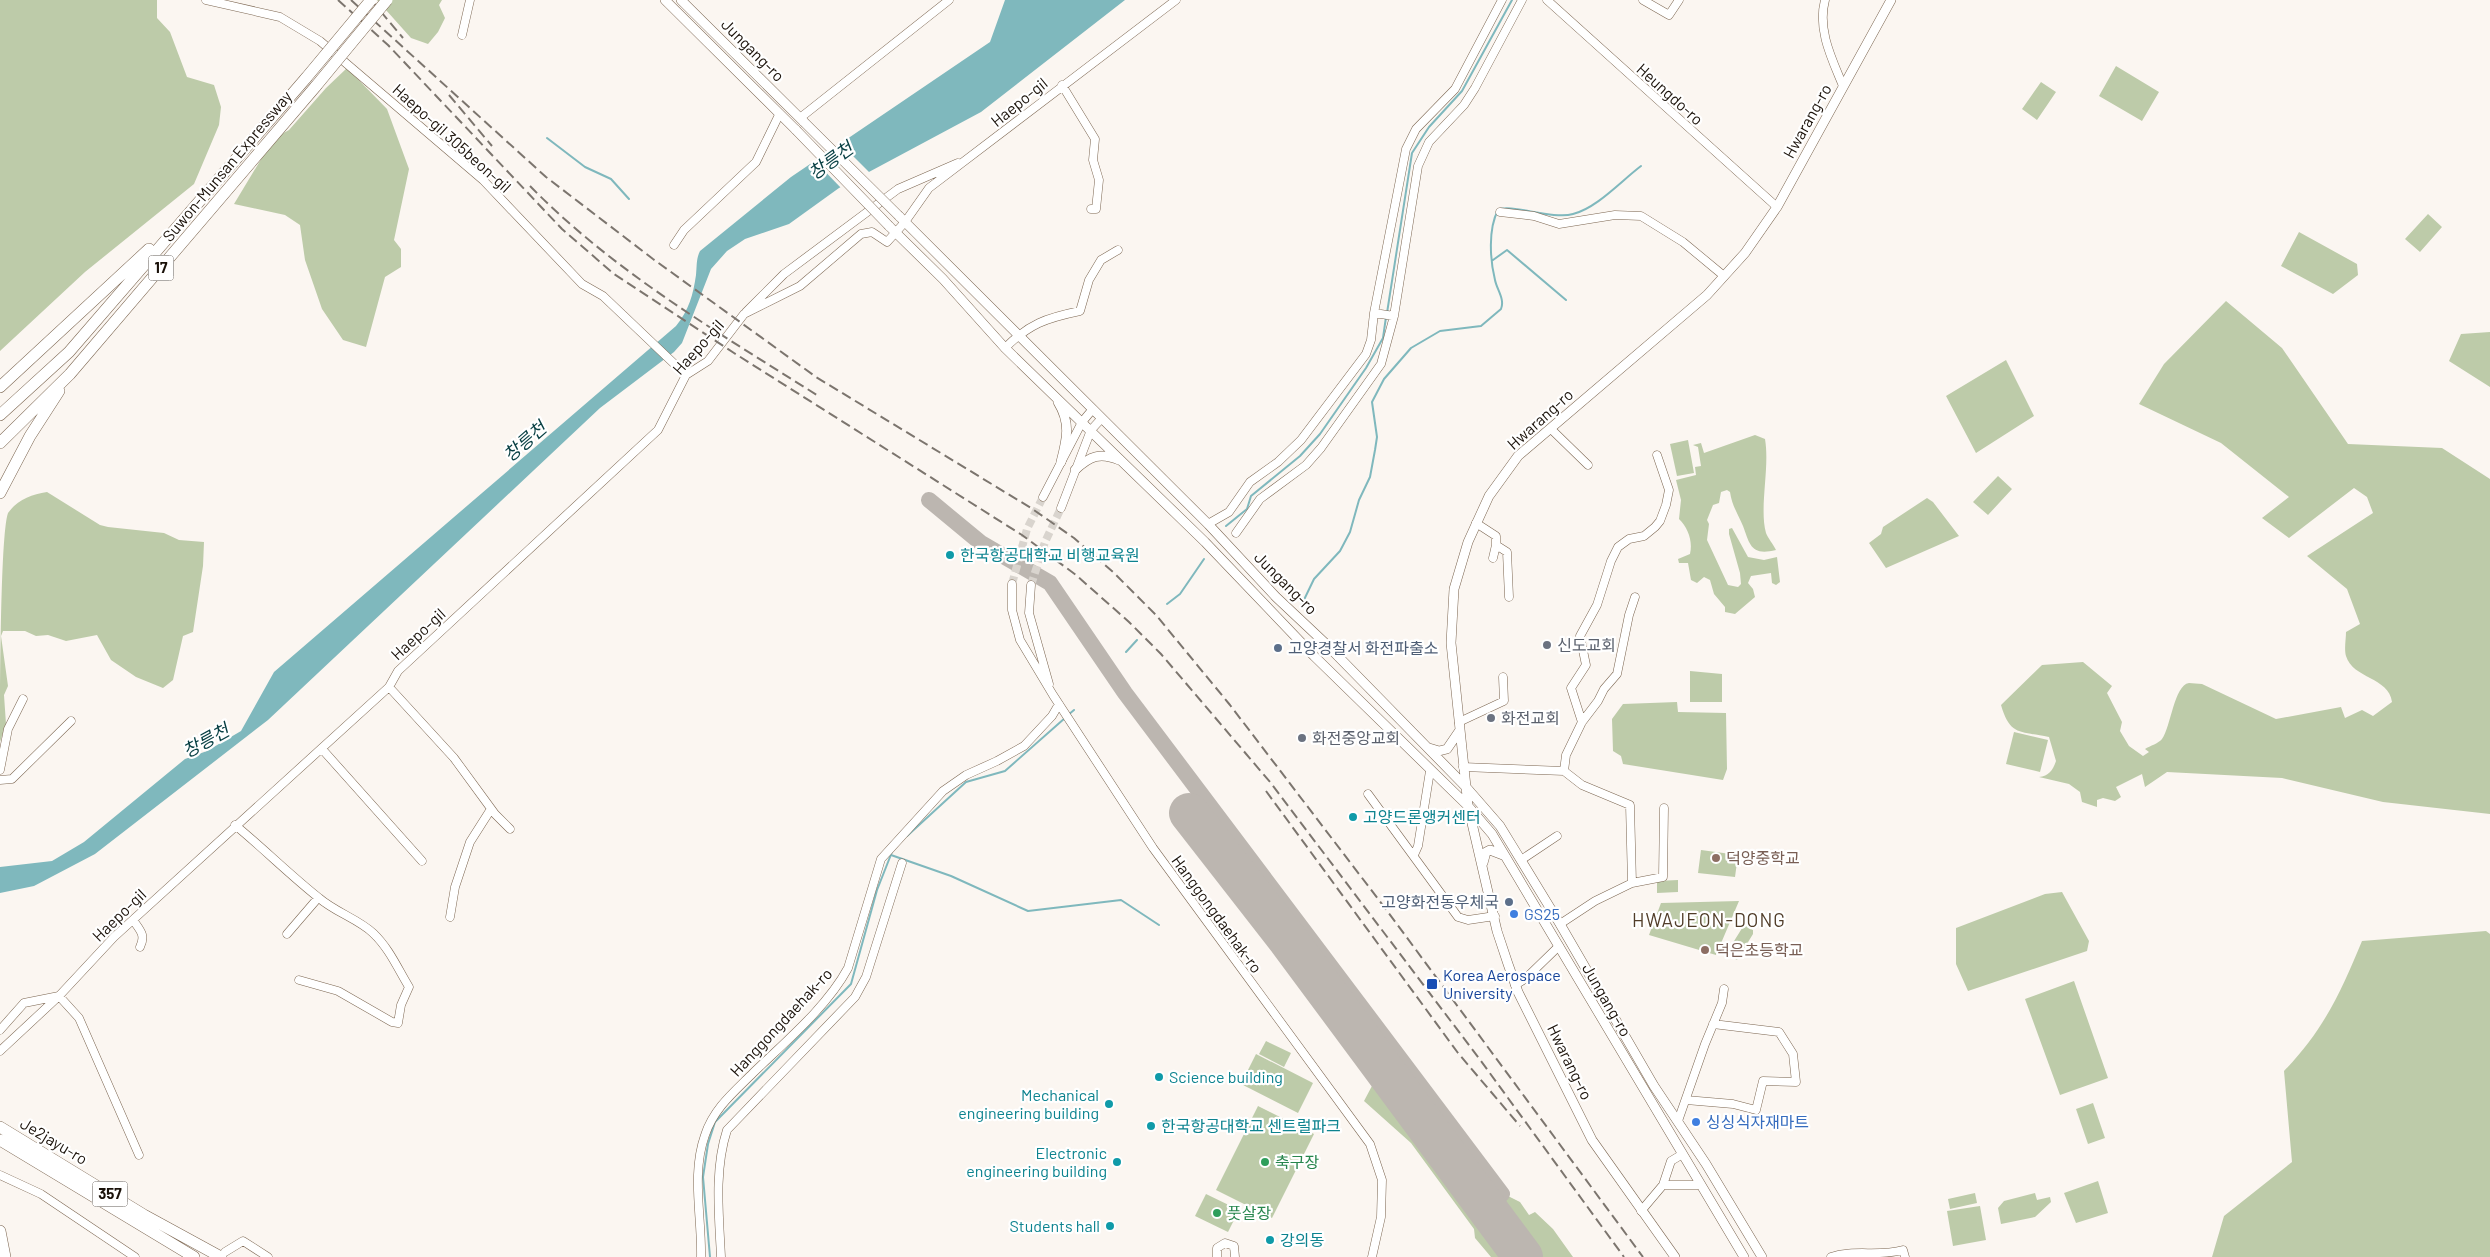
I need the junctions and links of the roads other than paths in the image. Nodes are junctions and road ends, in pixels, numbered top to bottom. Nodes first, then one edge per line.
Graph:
1 (206, 0) edge
2 (371, 0) edge
3 (387, 0) edge
4 (470, 0) edge
5 (665, 0) edge
6 (681, 0) edge
7 (949, 0) edge
8 (1176, 0) edge
9 (1502, 0) edge
10 (1522, 0) edge
11 (1546, 0) edge
12 (1643, 0) edge
13 (1679, 0) edge
14 (1825, 0) edge
15 (1891, 0) edge
16 (462, 35) dead end
17 (1062, 85) junction
18 (1843, 86) junction
19 (779, 115) junction
20 (802, 120) junction
21 (971, 158) junction
22 (1777, 207) junction
23 (192, 208) junction
24 (1091, 210) dead end
25 (1500, 212) dead end
26 (902, 219) junction
27 (893, 229) junction
28 (674, 245) dead end
29 (1118, 250) dead end
30 (1724, 276) junction
31 (1374, 313) junction
32 (744, 314) junction
33 (1394, 316) junction
34 (1019, 336) junction
35 (1005, 348) junction
36 (70, 374) junction
37 (686, 375) junction
38 (0, 387) edge
39 (1053, 393) junction
40 (1092, 410) junction
41 (0, 415) edge
42 (1101, 419) junction
43 (1082, 422) junction
44 (1551, 428) junction
45 (1091, 430) junction
46 (0, 443) edge
47 (1657, 454) dead end
48 (1061, 462) junction
49 (1124, 463) junction
50 (1588, 465) dead end
51 (1076, 470) junction
52 (0, 493) edge
53 (1043, 497) tunnel mouth
54 (1061, 508) tunnel mouth
55 (1476, 523) junction
56 (1208, 524) junction
57 (1236, 533) dead end
58 (1496, 545) junction
59 (1493, 558) dead end
60 (1012, 584) tunnel mouth
61 (1031, 585) tunnel mouth
62 (1509, 597) dead end
63 (1635, 597) dead end
64 (1503, 677) dead end
65 (389, 688) junction
66 (1053, 695) junction
67 (23, 699) dead end
68 (1061, 706) junction
69 (71, 721) dead end
70 (1582, 722) junction
71 (1460, 726) junction
72 (1422, 743) junction
73 (322, 749) junction
74 (1463, 767) junction
75 (0, 770) edge
76 (1430, 771) junction
77 (1564, 771) junction
78 (0, 780) edge
79 (1466, 787) junction
80 (1368, 794) dead end
81 (1468, 806) junction
82 (1664, 808) dead end
83 (491, 809) junction
84 (236, 825) junction
85 (510, 829) dead end
86 (1557, 836) dead end
87 (1414, 855) junction
88 (1504, 855) junction
89 (1521, 860) junction
90 (422, 861) dead end
91 (902, 863) dead end
92 (1482, 863) junction
93 (1632, 883) junction
94 (318, 898) junction
95 (1494, 916) junction
96 (450, 917) dead end
97 (133, 920) junction
98 (1560, 924) junction
99 (287, 934) dead end
100 (1558, 946) junction
101 (140, 948) dead end
102 (299, 980) dead end
103 (1515, 985) junction
104 (1724, 989) dead end
105 (59, 996) junction
106 (1713, 1024) junction
107 (0, 1030) edge
108 (0, 1051) edge
109 (1686, 1100) junction
110 (1678, 1121) junction
111 (0, 1127) edge
112 (0, 1140) edge
113 (139, 1155) dead end
114 (1681, 1155) junction
115 (0, 1175) edge
116 (1663, 1185) junction
117 (1699, 1185) junction
118 (1641, 1211) junction
119 (0, 1231) edge
120 (1904, 1254) edge
121 (223, 1255) edge
122 (5, 1257) edge
123 (135, 1257) edge
124 (194, 1257) edge
125 (268, 1257) edge
126 (702, 1257) edge
127 (721, 1257) edge
128 (1217, 1257) edge
129 (1235, 1257) edge
130 (1372, 1257) edge
131 (1675, 1257) edge
132 (1744, 1257) edge
133 (1762, 1257) edge
134 (1831, 1257) edge

1 - 37 street, Haepo-gil 305beon-gil
2 - 23 highway, Suwon-Munsan Expressway / 17, bridge
3 - 36 highway, Suwon-Munsan Expressway / 17, bridge
4 - 16 street
5 - 19 main road, Jungang-ro
6 - 20 main road, Jungang-ro
7 - 20 street
8 - 17 street, Haepo-gil
9 - 31 street
10 - 33 street
11 - 22 street, Heungdo-ro
12 - 13 street
14 - 18 street
15 - 18 main road, Hwarang-ro
17 - 21 street, Haepo-gil
17 - 24 street, Haepo-gil
18 - 22 main road, Hwarang-ro
19 - 27 main road, Jungang-ro, bridge
19 - 28 street
20 - 26 main road, Jungang-ro, bridge
21 - 26 street, Haepo-gil
21 - 32 street
22 - 30 main road, Hwarang-ro
23 - 38 highway, Suwon-Munsan Expressway / 17
23 - 41 highway, Suwon-Munsan Expressway / 17
25 - 30 street
26 - 27 street, Haepo-gil
26 - 34 main road, Jungang-ro
27 - 32 street, Haepo-gil
27 - 35 main road, Jungang-ro
29 - 34 street
30 - 44 main road, Hwarang-ro
31 - 33 street
31 - 56 street
32 - 37 street, Haepo-gil
33 - 57 street
34 - 35 street
34 - 40 main road, Jungang-ro
35 - 39 main road, Jungang-ro
36 - 46 highway, Suwon-Munsan Expressway / 17
36 - 52 highway, Suwon-Munsan Expressway / 17
37 - 65 street, Haepo-gil
39 - 43 main road, Jungang-ro
39 - 48 main road
40 - 42 main road, Jungang-ro
40 - 43 street
42 - 45 street
42 - 56 main road, Jungang-ro
43 - 45 main road, Jungang-ro
43 - 48 street
44 - 50 street
44 - 55 main road, Hwarang-ro
45 - 49 main road, Jungang-ro
45 - 51 street
47 - 70 street
48 - 53 street
49 - 51 main road
49 - 76 main road, Jungang-ro
51 - 54 street
55 - 58 street
55 - 71 main road, Hwarang-ro
56 - 72 main road, Jungang-ro
58 - 59 street
58 - 62 street
60 - 66 street
61 - 66 street
63 - 70 street
64 - 71 street
65 - 73 street, Haepo-gil
65 - 83 street
66 - 68 street
67 - 75 street
68 - 126 street, Hanggongdaehak-ro
68 - 130 street, Hanggongdaehak-ro
69 - 78 street
70 - 77 street
71 - 72 main road
71 - 74 main road, Hwarang-ro
72 - 79 main road, Jungang-ro
73 - 84 street, Haepo-gil
73 - 90 street
74 - 77 street
74 - 79 main road, Hwarang-ro
76 - 81 main road, Jungang-ro
76 - 87 street
77 - 93 street
79 - 81 main road, Hwarang-ro
79 - 89 main road, Jungang-ro
80 - 87 street
81 - 88 main road, Jungang-ro
81 - 92 main road, Hwarang-ro
82 - 93 street
83 - 85 street
83 - 96 street
84 - 94 street
84 - 97 street, Haepo-gil
86 - 89 street
87 - 95 street
88 - 92 main road
88 - 100 main road, Jungang-ro
89 - 98 main road, Jungang-ro
91 - 127 street
92 - 95 main road, Hwarang-ro
93 - 98 street
94 - 99 street
94 - 102 street
95 - 103 main road, Hwarang-ro
97 - 101 street
97 - 105 street, Haepo-gil
98 - 110 main road, Jungang-ro
100 - 103 street
100 - 114 main road, Jungang-ro
103 - 118 main road, Hwarang-ro
104 - 106 street
105 - 107 street
105 - 108 street, Haepo-gil
105 - 113 street
106 - 109 street
106 - 109 street
109 - 110 street
110 - 133 main road, Jungang-ro
111 - 121 highway, Je2jayu-ro / 357
112 - 124 highway, Je2jayu-ro / 357
114 - 116 street
114 - 117 main road, Jungang-ro
115 - 123 street
116 - 117 street
116 - 118 street
117 - 132 main road, Jungang-ro
118 - 131 main road, Hwarang-ro
119 - 122 highway
120 - 134 street
121 - 125 street
128 - 129 street

